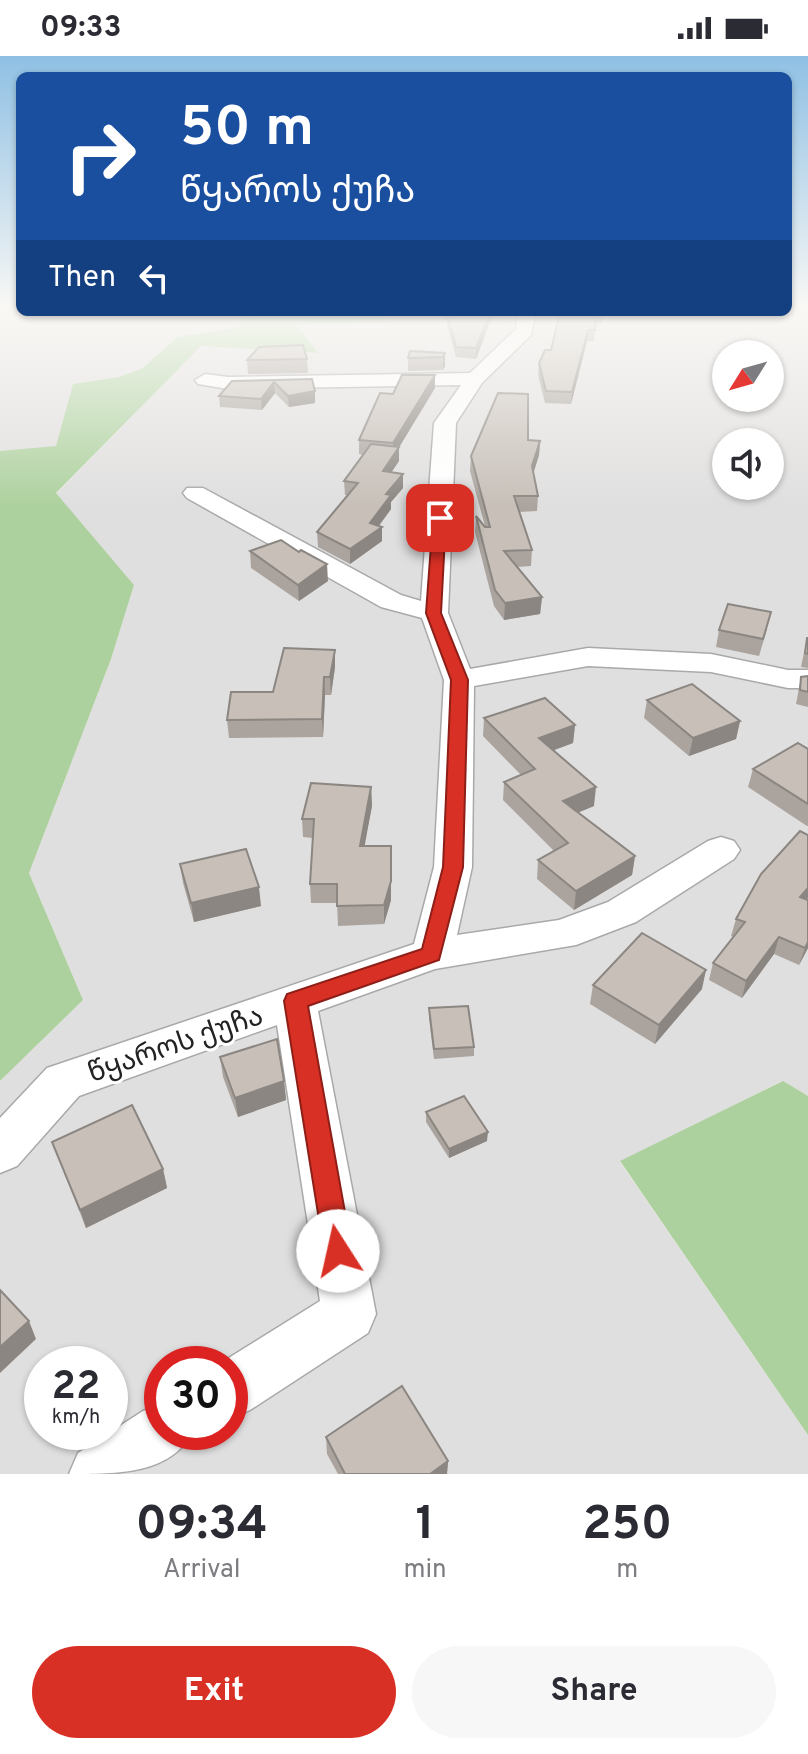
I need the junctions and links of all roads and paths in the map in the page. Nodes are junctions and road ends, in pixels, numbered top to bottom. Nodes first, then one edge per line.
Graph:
1 (480, 374) edge
2 (475, 379) junction
3 (205, 380) dead end
4 (195, 493) dead end
5 (434, 613) junction
6 (808, 679) edge
7 (459, 680) junction
8 (721, 850) dead end
9 (432, 954) junction
10 (295, 1001) junction
11 (0, 1151) edge
12 (248, 1379) edge
13 (144, 1445) edge
14 (99, 1474) edge

1 - 2 street
2 - 3 street
2 - 5 street
4 - 5 street
5 - 7 street
6 - 7 street
7 - 9 street
8 - 9 street, წყაროს ქუჩა
9 - 10 street, წყაროს ქუჩა
10 - 11 street, წყაროს ქუჩა
10 - 12 street
13 - 14 street

